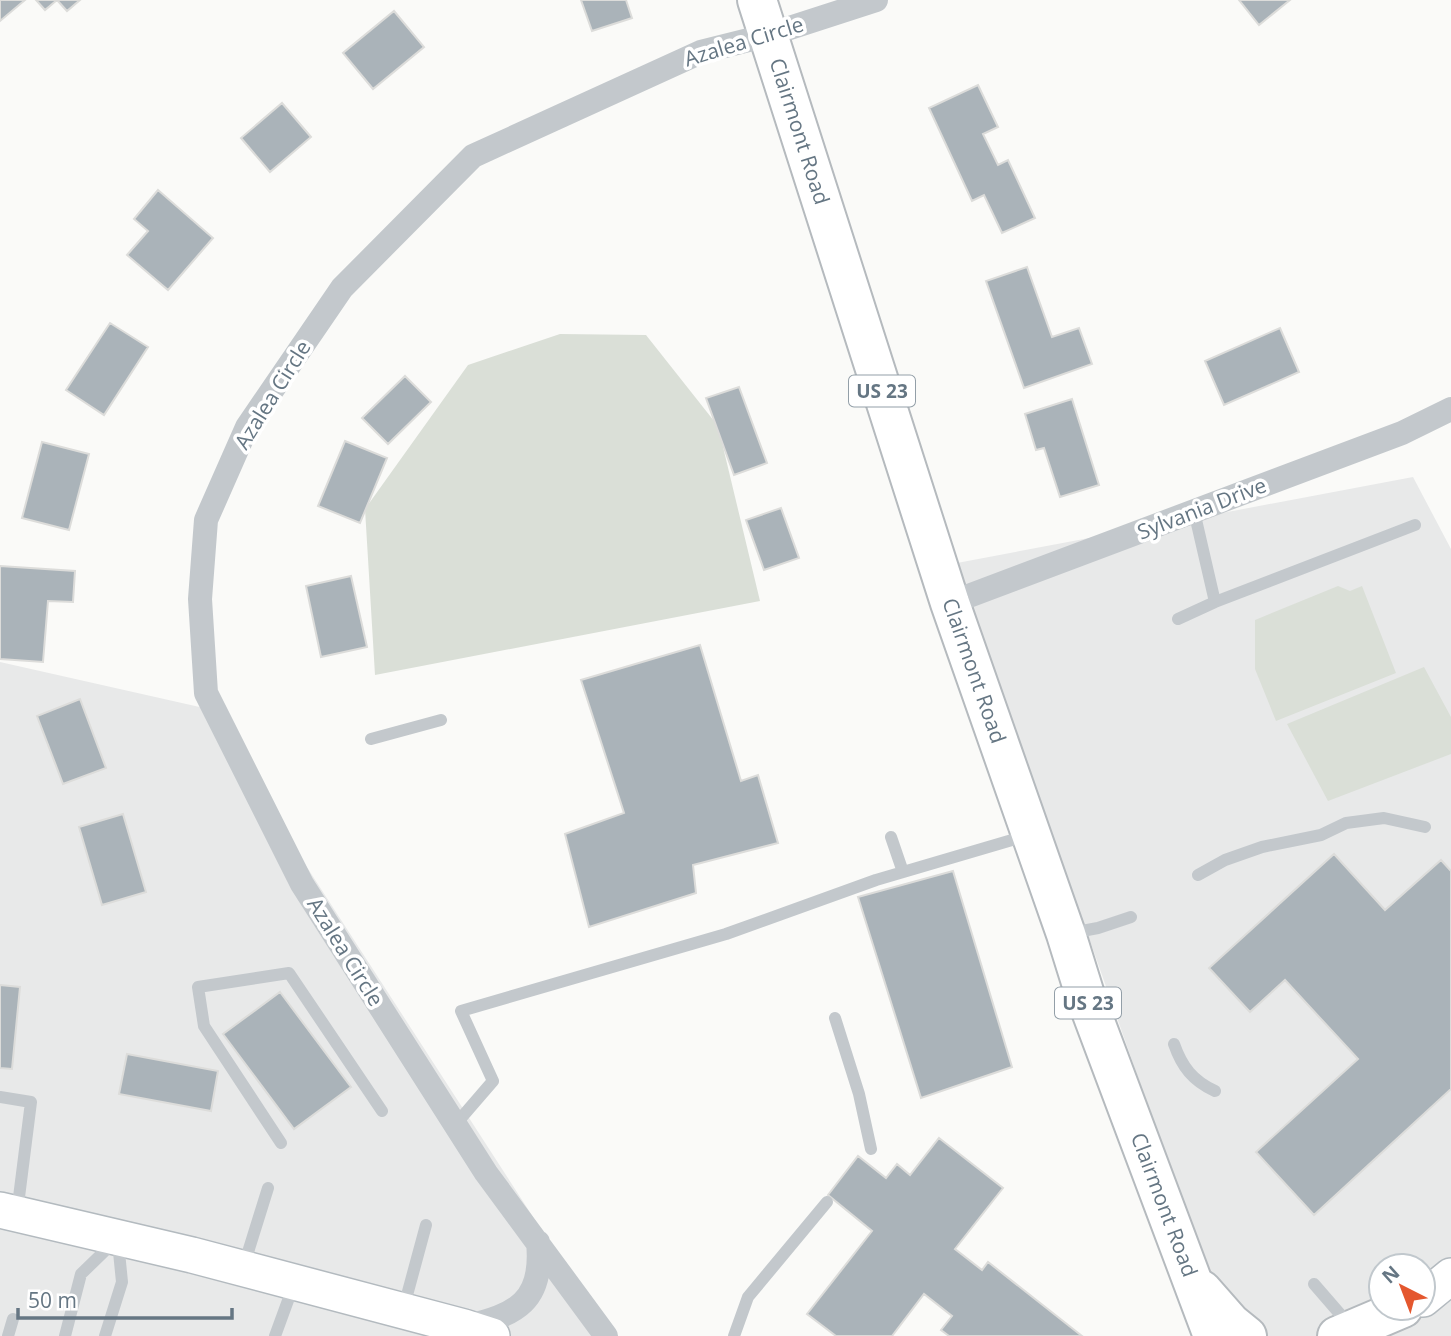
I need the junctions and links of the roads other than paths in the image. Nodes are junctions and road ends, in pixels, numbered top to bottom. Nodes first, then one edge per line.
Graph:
1 (876, 0) edge
2 (763, 18) edge
3 (1451, 409) edge
4 (1194, 511) junction
5 (1415, 525) dead end
6 (1214, 602) junction
7 (950, 604) junction
8 (1178, 619) dead end
9 (441, 720) dead end
10 (371, 739) dead end
11 (1425, 827) dead end
12 (1030, 834) junction
13 (891, 837) dead end
14 (903, 872) junction
15 (1198, 875) dead end
16 (1131, 916) dead end
17 (1066, 934) junction
18 (835, 1018) dead end
19 (1174, 1044) dead end
20 (1215, 1091) dead end
21 (0, 1097) edge
22 (382, 1111) dead end
23 (455, 1125) junction
24 (281, 1143) dead end
25 (871, 1149) dead end
26 (268, 1188) dead end
27 (827, 1202) dead end
28 (8, 1212) edge
29 (426, 1225) dead end
30 (118, 1238) junction
31 (538, 1241) junction
32 (243, 1269) junction
33 (1451, 1276) edge
34 (1191, 1278) junction
35 (294, 1282) junction
36 (1314, 1284) dead end
37 (1437, 1288) edge
38 (413, 1317) junction
39 (13, 1319) dead end
40 (1370, 1322) edge
41 (1397, 1322) edge
42 (478, 1331) edge
43 (8, 1336) edge
44 (65, 1336) edge
45 (105, 1336) edge
46 (275, 1336) edge
47 (606, 1336) edge
48 (734, 1336) edge
49 (1213, 1336) edge
50 (1247, 1336) edge
51 (1336, 1336) edge
52 (1381, 1336) edge

1 - 2 street, Azalea Circle
2 - 7 main road, Clairmont Road / US 23
2 - 23 street, Azalea Circle
3 - 4 street, Sylvania Drive
4 - 6 lane
4 - 7 street, Sylvania Drive
5 - 6 lane
6 - 8 lane
7 - 12 main road, Clairmont Road / US 23
9 - 10 lane
11 - 15 lane
12 - 14 lane
12 - 17 main road, Clairmont Road / US 23
13 - 14 lane
14 - 23 lane
16 - 17 lane
17 - 34 main road, Clairmont Road / US 23
18 - 25 lane
19 - 20 lane
21 - 28 lane
22 - 24 lane
23 - 31 street, Azalea Circle
26 - 32 lane
27 - 48 lane
28 - 30 main road
29 - 38 lane
30 - 32 main road
30 - 44 lane
30 - 45 lane
31 - 42 street
31 - 47 street, Azalea Circle
32 - 35 main road
33 - 37 main road
34 - 49 main road, Clairmont Road / US 23
34 - 50 main road
35 - 38 main road
35 - 46 lane
36 - 51 lane
38 - 42 main road
39 - 43 lane
40 - 51 main road
41 - 52 main road

